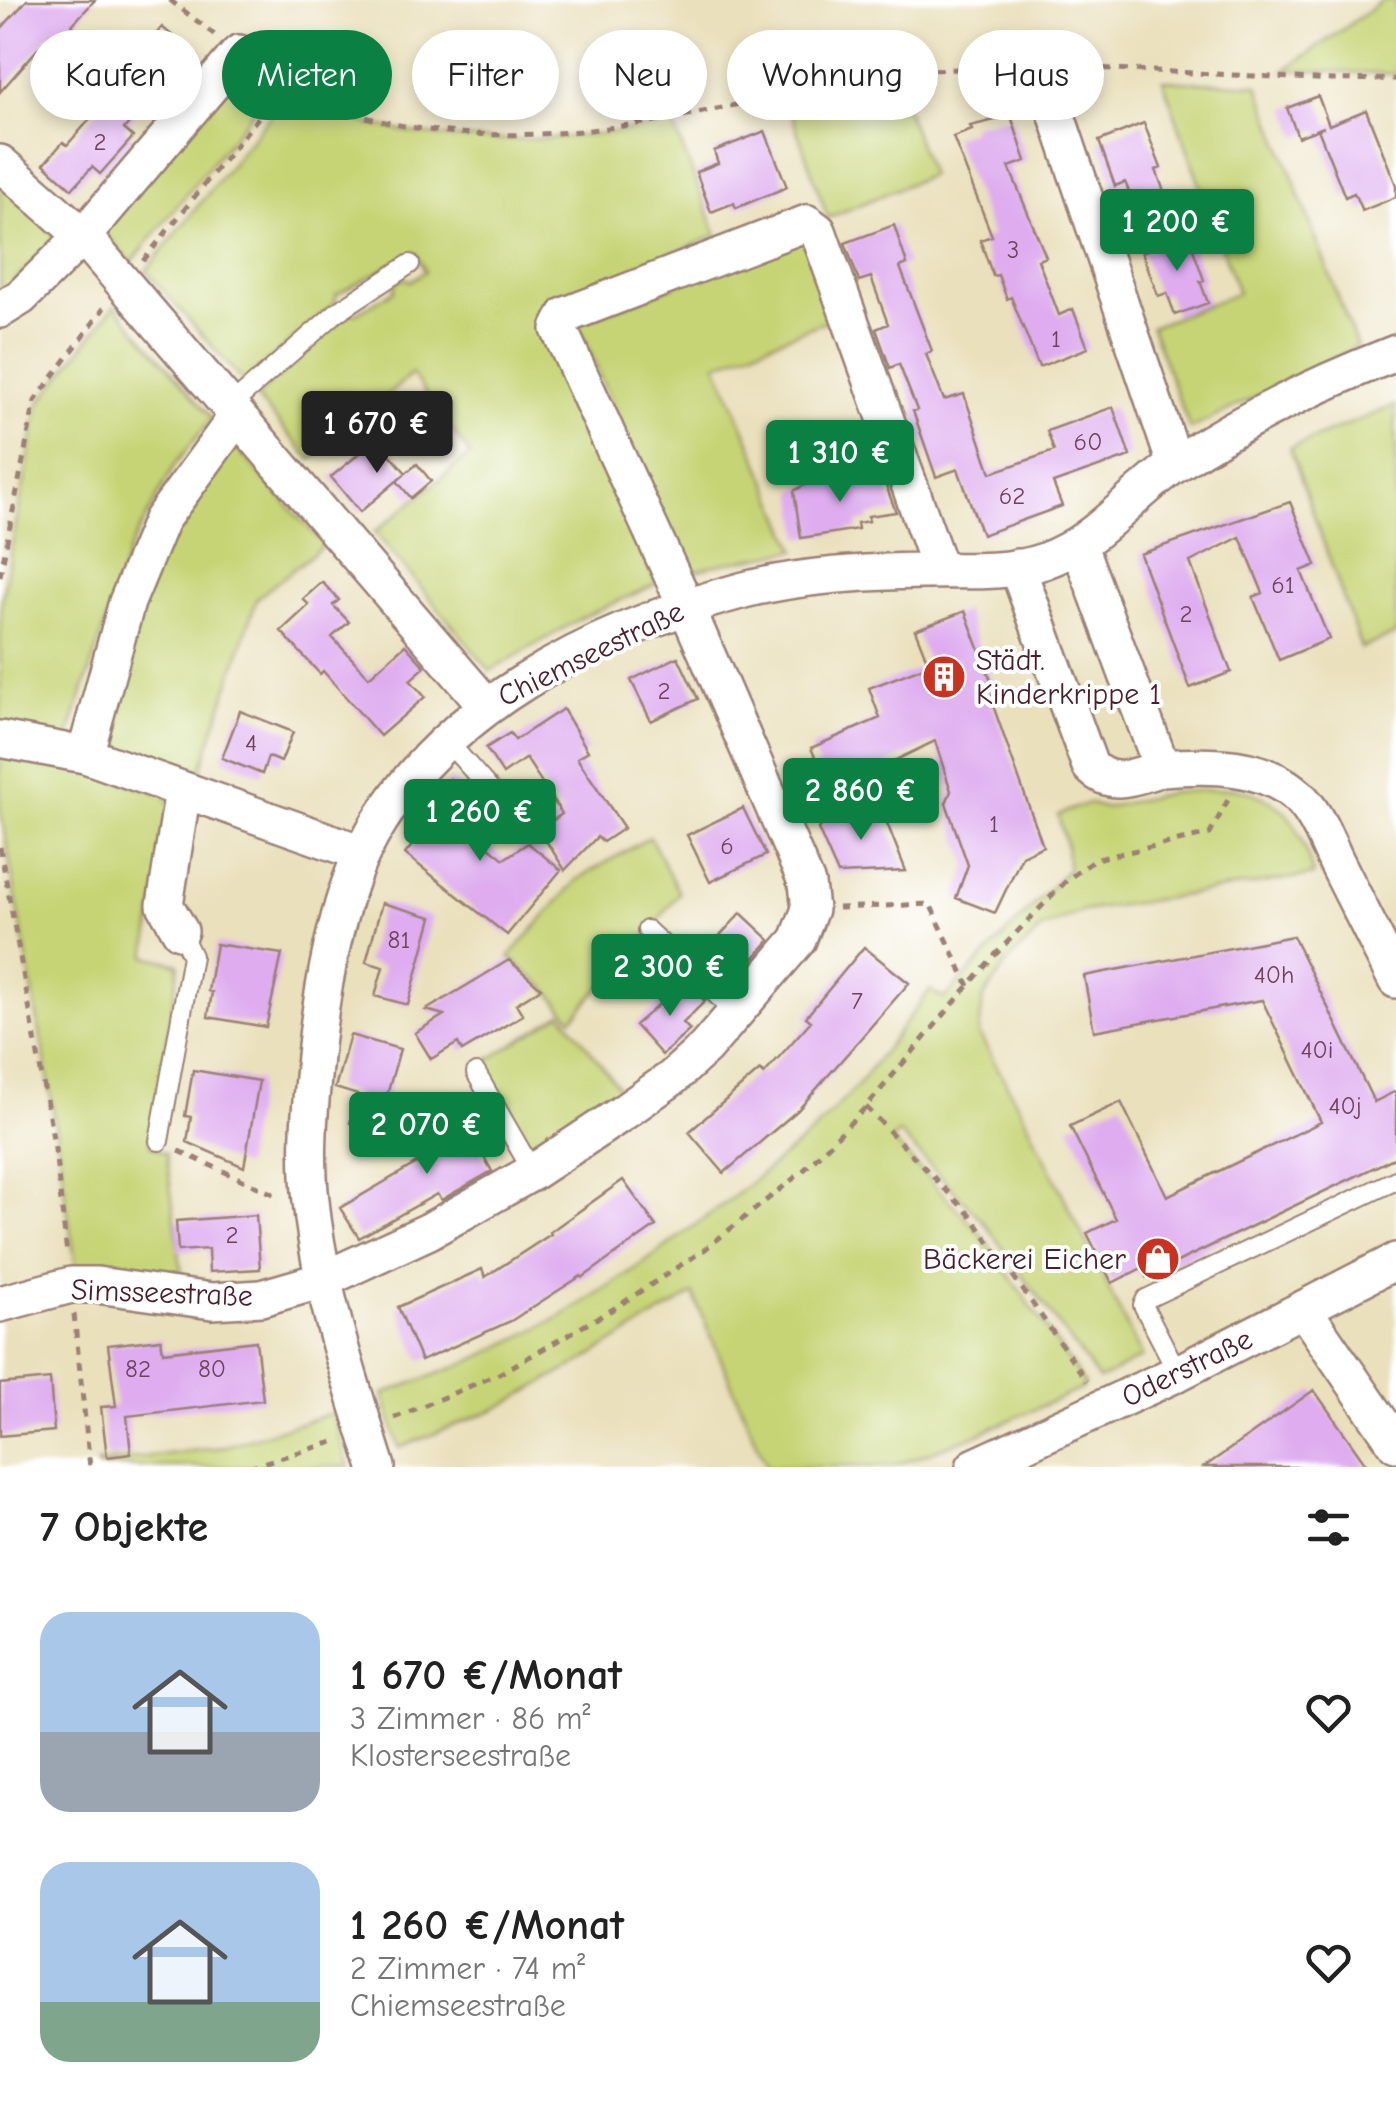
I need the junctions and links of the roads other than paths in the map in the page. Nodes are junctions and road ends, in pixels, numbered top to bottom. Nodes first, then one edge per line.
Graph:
1 (222, 74) edge
2 (1058, 120) edge
3 (0, 163) edge
4 (83, 236) junction
5 (410, 264) dead end
6 (0, 310) edge
7 (1396, 353) edge
8 (233, 412) junction
9 (1176, 464) junction
10 (1080, 546) junction
11 (1017, 567) junction
12 (940, 570) junction
13 (686, 606) junction
14 (486, 706) junction
15 (0, 739) edge
16 (446, 740) junction
17 (85, 755) junction
18 (1162, 768) junction
19 (183, 790) junction
20 (510, 811) dead end
21 (362, 853) junction
22 (647, 930) dead end
23 (180, 931) joint
24 (1396, 980) edge
25 (736, 1013) junction
26 (476, 1073) dead end
27 (159, 1142) road end
28 (533, 1172) junction
29 (1396, 1180) edge
30 (1396, 1261) edge
31 (323, 1280) junction
32 (0, 1304) edge
33 (1304, 1310) junction
34 (1178, 1373) junction
35 (1396, 1444) edge
36 (377, 1467) edge
37 (974, 1467) edge

1 - 4 street
2 - 9 street
3 - 4 street
4 - 6 street
4 - 8 street
5 - 8 lane
7 - 9 street, Chiemseestraße
8 - 14 street
8 - 17 street
9 - 10 street, Chiemseestraße
10 - 11 street, Chiemseestraße
10 - 18 street
11 - 12 street, Chiemseestraße
11 - 18 street
12 - 13 street, Chiemseestraße
12 - 13 street
13 - 14 street, Chiemseestraße
13 - 25 street, Simsseestraße
14 - 16 street, Chiemseestraße
15 - 17 street
16 - 20 lane
16 - 21 street, Chiemseestraße
17 - 19 street
18 - 24 street
19 - 21 street
19 - 23 street
21 - 31 street, Chiemseestraße
22 - 25 lane
23 - 27 lane
25 - 28 street, Simsseestraße
26 - 28 lane
28 - 31 street, Simsseestraße
29 - 34 lane
30 - 33 street, Oderstraße
31 - 32 street, Simsseestraße
31 - 36 street, Chiemseestraße
33 - 34 street, Oderstraße
33 - 35 street
34 - 37 street, Oderstraße

